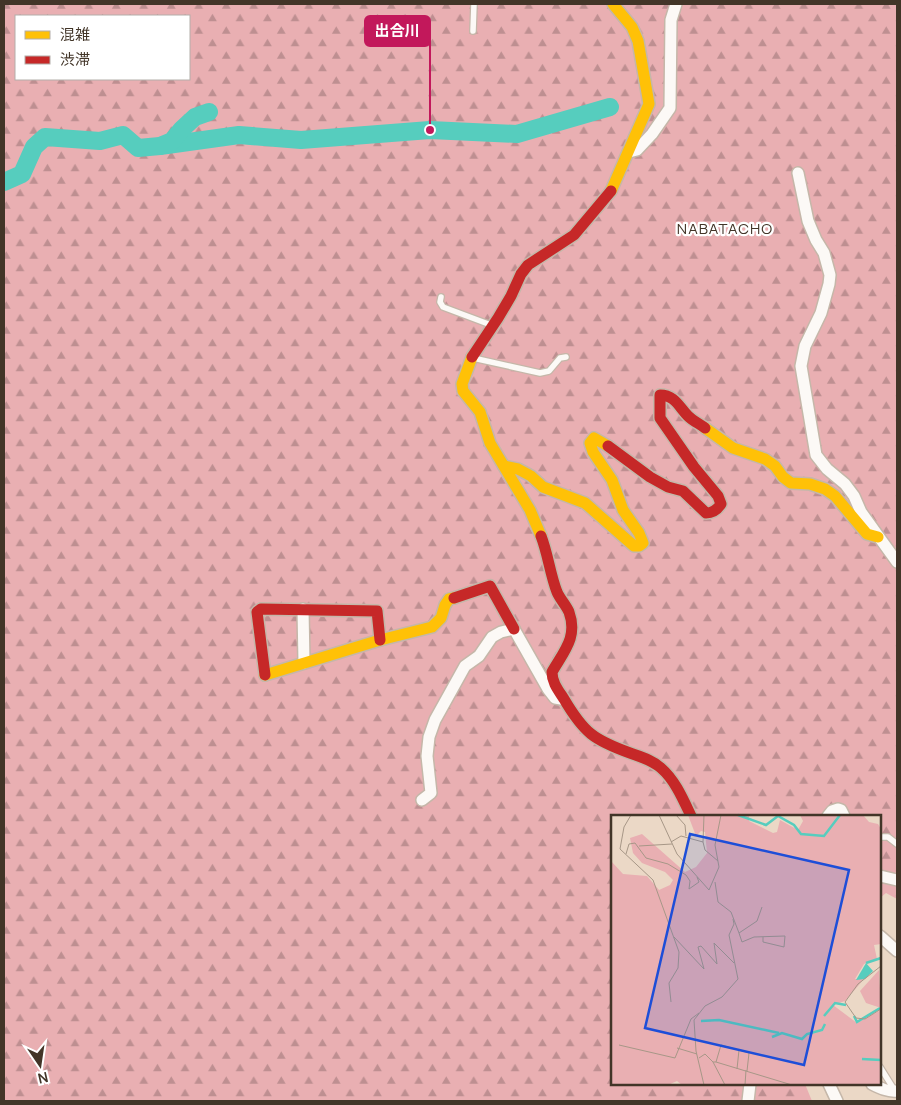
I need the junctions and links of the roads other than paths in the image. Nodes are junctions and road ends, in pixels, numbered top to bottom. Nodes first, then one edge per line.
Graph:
1 (474, 4) edge
2 (614, 4) edge
3 (676, 4) edge
4 (473, 31) dead end
5 (629, 152) junction
6 (798, 174) dead end
7 (441, 297) dead end
8 (493, 326) junction
9 (566, 357) dead end
10 (471, 358) junction
11 (504, 466) junction
12 (878, 537) junction
13 (897, 562) edge
14 (304, 609) junction
15 (514, 629) junction
16 (380, 640) junction
17 (304, 663) junction
18 (564, 700) junction
19 (422, 800) dead end
20 (691, 815) edge
21 (829, 815) edge
22 (844, 815) edge
23 (881, 837) edge
24 (897, 844) edge
25 (881, 876) edge
26 (897, 880) edge
27 (881, 937) edge
28 (897, 950) edge
29 (881, 1068) edge
30 (750, 1085) edge
31 (829, 1085) edge
32 (874, 1085) edge
33 (896, 1091) edge
34 (748, 1101) edge
35 (837, 1101) edge

1 - 4 lane
2 - 5 street
3 - 5 street
5 - 8 street
6 - 12 street
7 - 8 lane
8 - 10 street
9 - 10 lane
10 - 11 street
11 - 12 street
11 - 18 street
12 - 13 street
14 - 16 street
14 - 17 street
14 - 17 street
15 - 16 street
15 - 18 street
15 - 19 street
16 - 17 street
18 - 20 street
21 - 22 street
23 - 24 lane
25 - 26 street
27 - 28 street
29 - 33 lane
30 - 34 street
31 - 35 street
32 - 33 street

